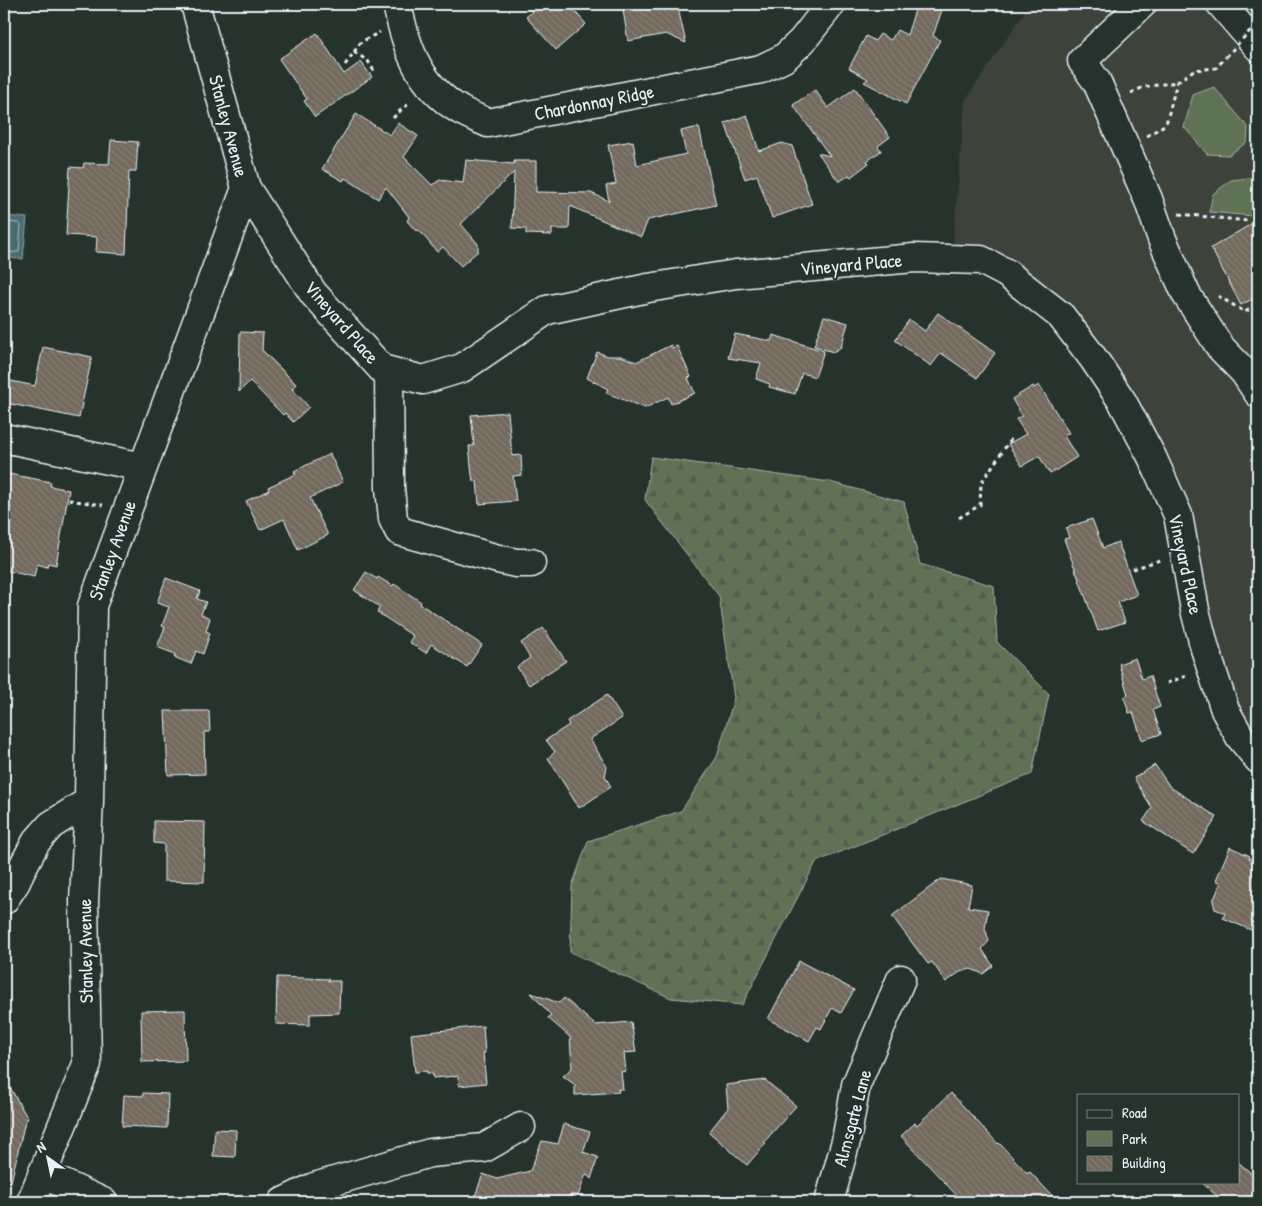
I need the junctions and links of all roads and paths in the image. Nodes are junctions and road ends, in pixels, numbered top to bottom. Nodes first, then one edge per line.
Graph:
1 (195, 4) edge
2 (397, 4) edge
3 (831, 4) edge
4 (1142, 4) edge
5 (1221, 4) edge
6 (1258, 22) edge
7 (380, 32) dead end
8 (1258, 47) edge
9 (354, 52) junction
10 (345, 65) dead end
11 (374, 71) dead end
12 (1177, 82) junction
13 (1131, 93) dead end
14 (409, 104) dead end
15 (393, 118) dead end
16 (1147, 136) dead end
17 (246, 188) junction
18 (1176, 214) dead end
19 (1248, 221) dead end
20 (1216, 295) dead end
21 (1255, 306) dead end
22 (390, 371) junction
23 (1258, 393) edge
24 (4, 438) edge
25 (1011, 439) dead end
26 (142, 467) junction
27 (69, 500) dead end
28 (103, 506) dead end
29 (959, 518) dead end
30 (531, 563) dead end
31 (1258, 759) edge
32 (89, 801) junction
33 (4, 900) edge
34 (901, 978) dead end
35 (521, 1128) dead end
36 (42, 1174) junction
37 (30, 1202) edge
38 (103, 1202) edge
39 (283, 1202) edge
40 (828, 1202) edge

1 - 17 street, Stanley Avenue
2 - 3 street, Chardonnay Ridge
4 - 23 street
5 - 8 street
6 - 12 path, bridge
7 - 9 path
9 - 10 path
9 - 11 path
12 - 13 path
12 - 16 path
14 - 15 path
17 - 22 street, Vineyard Place
17 - 26 street, Stanley Avenue
18 - 19 path
20 - 21 path
22 - 30 street
22 - 31 street, Vineyard Place
24 - 26 street
25 - 29 path
26 - 32 street, Stanley Avenue
27 - 28 path
32 - 33 street
32 - 36 street, Stanley Avenue
34 - 40 street, Almsgate Lane
35 - 39 street
36 - 37 street, Stanley Avenue
36 - 38 street

